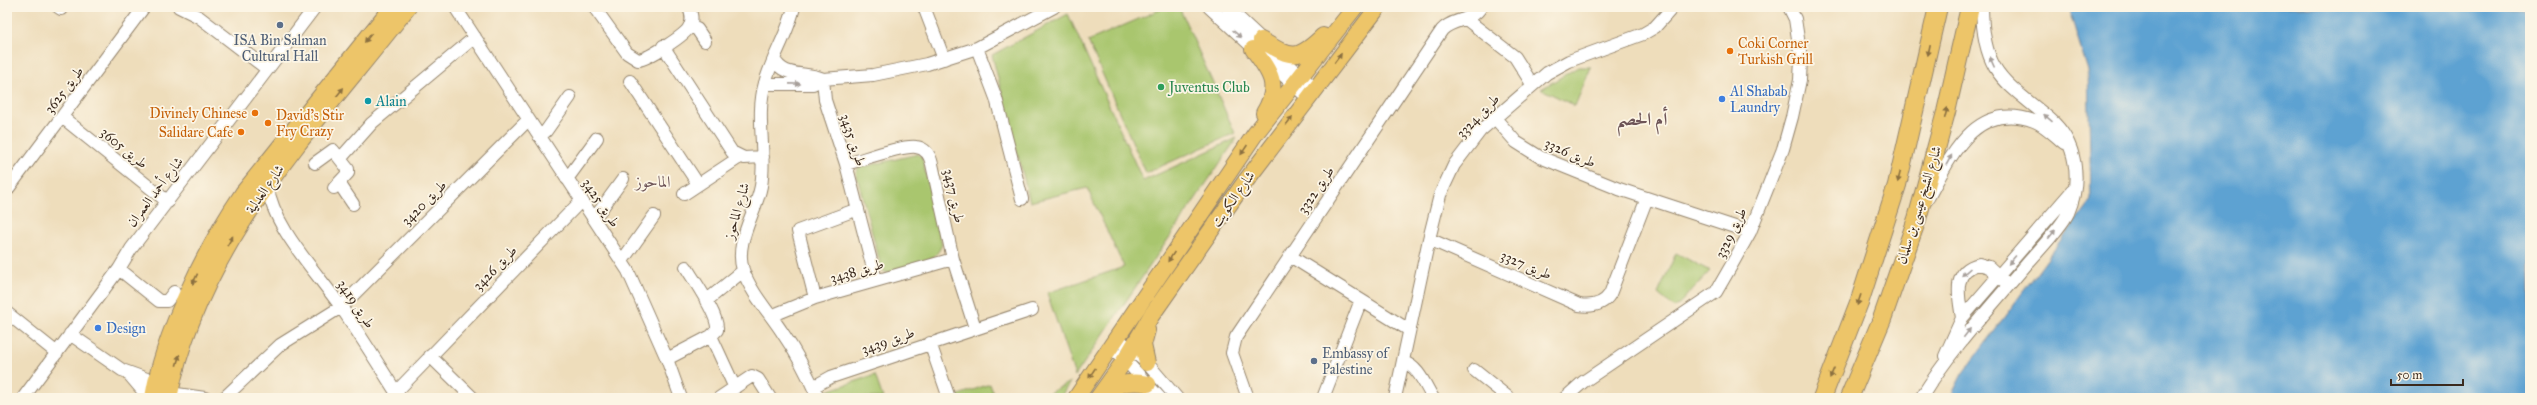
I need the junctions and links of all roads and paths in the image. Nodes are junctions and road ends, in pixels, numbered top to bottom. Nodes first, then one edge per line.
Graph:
1 (144, 7) edge
2 (179, 7) edge
3 (315, 7) edge
4 (392, 7) edge
5 (408, 7) edge
6 (455, 7) edge
7 (594, 7) edge
8 (689, 7) edge
9 (794, 7) edge
10 (924, 7) edge
11 (1054, 7) edge
12 (1209, 7) edge
13 (1227, 7) edge
14 (1355, 7) edge
15 (1378, 7) edge
16 (1482, 7) edge
17 (1788, 7) edge
18 (1974, 8) edge
19 (1938, 9) edge
20 (1666, 10) edge
21 (1466, 19) junction
22 (1343, 23) junction
23 (689, 27) junction
24 (474, 37) junction
25 (705, 41) dead end
26 (1257, 44) junction
27 (663, 46) junction
28 (977, 48) junction
29 (774, 59) junction
30 (944, 59) junction
31 (267, 69) junction
32 (767, 78) junction
33 (824, 80) junction
34 (630, 81) dead end
35 (1298, 81) junction
36 (1532, 84) junction
37 (1311, 93) junction
38 (570, 97) dead end
39 (62, 117) junction
40 (1494, 117) junction
41 (528, 120) junction
42 (1254, 134) junction
43 (539, 136) junction
44 (597, 138) dead end
45 (2071, 149) junction
46 (740, 156) junction
47 (763, 157) junction
48 (270, 158) junction
49 (340, 159) junction
50 (314, 163) dead end
51 (846, 164) junction
52 (567, 179) junction
53 (623, 179) dead end
54 (267, 184) junction
55 (698, 184) junction
56 (2074, 189) junction
57 (7, 190) edge
58 (684, 194) dead end
59 (1647, 198) junction
60 (1022, 199) dead end
61 (257, 200) junction
62 (581, 201) junction
63 (168, 202) junction
64 (353, 204) dead end
65 (858, 209) junction
66 (654, 216) dead end
67 (594, 219) junction
68 (1917, 219) junction
69 (284, 228) junction
70 (1750, 232) junction
71 (1429, 239) junction
72 (1290, 256) junction
73 (953, 260) junction
74 (622, 261) junction
75 (686, 267) dead end
76 (119, 269) junction
77 (743, 271) junction
78 (1998, 276) junction
79 (876, 280) junction
80 (2009, 286) junction
81 (174, 292) dead end
82 (815, 298) junction
83 (1361, 300) junction
84 (706, 301) junction
85 (341, 307) junction
86 (1032, 310) dead end
87 (7, 313) edge
88 (771, 316) junction
89 (1151, 316) junction
90 (1962, 318) junction
91 (975, 328) junction
92 (1409, 330) junction
93 (70, 334) junction
94 (711, 336) junction
95 (930, 343) junction
96 (1113, 343) junction
97 (57, 353) junction
98 (1128, 355) junction
99 (430, 356) junction
100 (667, 360) junction
101 (1403, 362) junction
102 (1147, 363) junction
103 (1942, 363) junction
104 (1474, 370) dead end
105 (127, 372) junction
106 (156, 382) junction
107 (1148, 384) junction
108 (735, 388) junction
109 (816, 392) edge
110 (170, 395) edge
111 (398, 395) edge
112 (23, 398) edge
113 (149, 398) edge
114 (153, 398) edge
115 (205, 398) edge
116 (224, 398) edge
117 (473, 398) edge
118 (681, 398) edge
119 (718, 398) edge
120 (770, 398) edge
121 (949, 398) edge
122 (1076, 398) edge
123 (1098, 398) edge
124 (1160, 398) edge
125 (1177, 398) edge
126 (1248, 398) edge
127 (1323, 398) edge
128 (1395, 398) edge
129 (1433, 398) edge
130 (1509, 398) edge
131 (1565, 398) edge
132 (1822, 398) edge
133 (1849, 398) edge
134 (1921, 398) edge

1 - 39 street, طريق 3625
2 - 31 street
3 - 31 street, شارع أحمد العمران
4 -> 48 main road, شارع العدلية
54 -> 5 main road, شارع العدلية
6 - 24 street, طريق 3425
7 - 27 street
8 - 23 street
9 - 29 street, شارع الماحوز
10 - 30 street
11 - 28 street
12 -> 26 street
13 - 26 street
14 - 22 main road, شارع الكويت
37 -> 15 main road, شارع الكويت
16 - 21 street, طريق 3322
17 - 70 street, طريق 3329
45 -> 18 street
68 -> 18 highway, شارع الشيخ عيسى بن سلمان
19 -> 132 highway, شارع الشيخ عيسى بن سلمان
20 - 36 street, طريق 3324
21 - 36 street
21 - 72 street, طريق 3322
22 - 26 main road
22 - 35 main road, شارع الكويت
23 - 25 street
23 - 27 street
24 - 41 street, طريق 3425
24 - 49 street
26 - 35 street
26 - 42 main road
27 - 46 street
28 - 30 street
28 - 60 street
29 - 32 street, شارع الماحوز
29 - 33 street
30 - 33 street
31 - 63 street, شارع أحمد العمران
32 -> 33 street
32 - 47 street, شارع الماحوز
33 - 51 street, طريق 3435
34 - 55 street
35 - 37 street
35 - 42 main road, شارع الكويت
36 - 40 street, طريق 3324
89 -> 37 main road, شارع الكويت
38 - 43 street
39 - 57 street, طريق 3625
39 - 63 street, طريق 3605
40 - 59 street, طريق 3326
40 - 71 street, طريق 3324
41 - 43 street, طريق 3425
41 - 85 street, طريق 3420
42 -> 96 main road, شارع الكويت
43 - 52 street, طريق 3425
44 - 52 street
45 - 56 street
68 -> 45 street
46 - 47 street
46 - 55 street
47 - 77 street, شارع الماحوز
48 - 61 main road
48 -> 106 main road, شارع العدلية
49 - 50 street
49 - 64 street
51 - 65 street, طريق 3435
51 - 73 street, طريق 3437
52 - 62 street, طريق 3425
53 - 67 street
54 - 61 main road, شارع العدلية
54 - 69 street, طريق 3419
55 - 58 street
56 -> 78 street
80 -> 56 street
59 - 70 street, طريق 3326
59 - 71 street, طريق 3327
61 - 69 street, طريق 3419
110 -> 61 main road, شارع العدلية
62 - 67 street, طريق 3425
62 - 99 street, طريق 3426
63 - 76 street, شارع أحمد العمران
65 - 79 street, طريق 3435
65 - 82 street
66 - 74 street
67 - 74 street, طريق 3425
68 - 133 highway, شارع الشيخ عيسى بن سلمان
69 - 85 street, طريق 3419
70 - 131 street, طريق 3329
71 - 92 street, طريق 3324
72 - 83 street
72 - 126 street, طريق 3322
73 - 79 street, طريق 3438
73 - 91 street, طريق 3437
74 - 100 street, طريق 3425
75 - 84 street
76 - 81 street
76 - 93 street, شارع أحمد العمران
77 - 84 street
77 - 88 street
78 - 80 street
78 - 90 street
78 -> 90 street
79 - 82 street, طريق 3438
103 -> 80 street
82 - 88 street, طريق 3438
83 - 92 street
83 - 127 street
84 - 94 street
85 - 111 street, طريق 3419
85 - 116 street, طريق 3420
86 - 91 street, طريق 3439
87 - 97 street
88 - 109 street
89 - 98 main road, شارع الكويت
89 - 102 main road
90 - 103 street
91 - 95 street, طريق 3439
92 - 101 street, طريق 3324
93 - 97 street, شارع أحمد العمران
93 - 105 street
94 - 100 street
94 - 108 street
95 - 109 street, طريق 3439
95 - 121 street
96 - 98 street
96 -> 122 main road, شارع الكويت
97 - 112 street, شارع أحمد العمران
98 - 102 street
98 - 107 street
98 - 123 main road, شارع الكويت
99 - 111 street, طريق 3426
99 - 117 street
100 - 118 street, طريق 3425
101 - 128 street, طريق 3324
101 - 129 street
102 - 125 street
103 - 134 street
104 - 130 street
105 - 106 street
105 - 113 street
106 - 110 street
106 - 114 main road, شارع العدلية
107 - 123 main road
107 - 124 street
108 - 119 street
108 - 120 street
110 - 115 street

